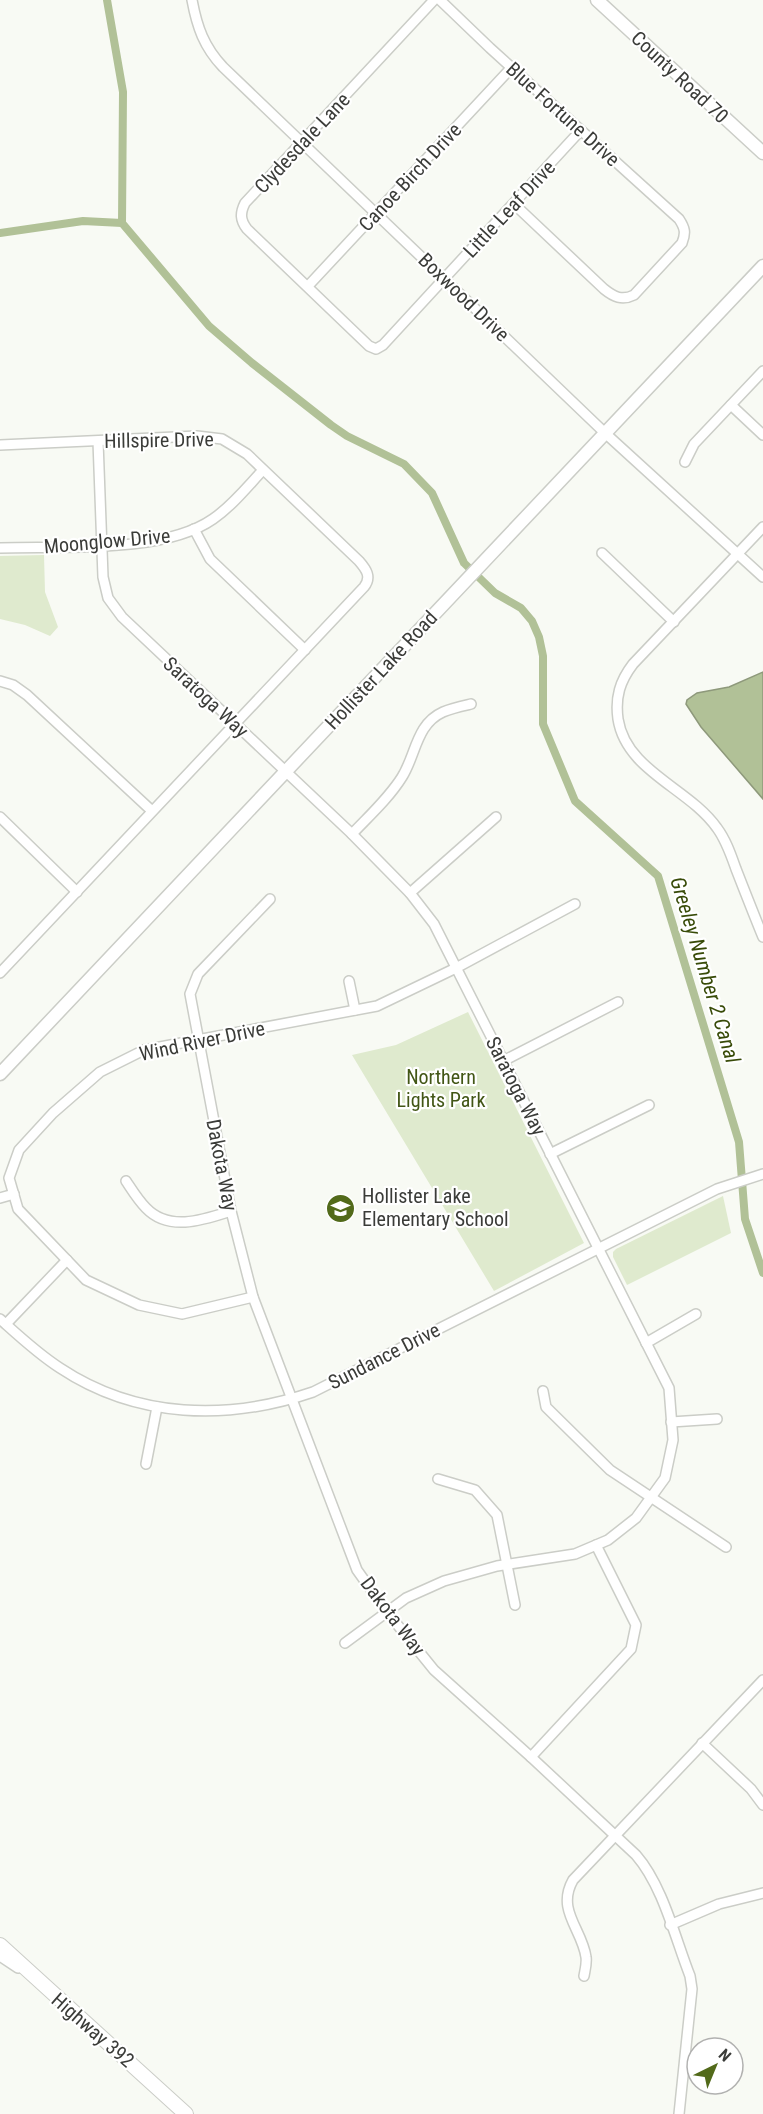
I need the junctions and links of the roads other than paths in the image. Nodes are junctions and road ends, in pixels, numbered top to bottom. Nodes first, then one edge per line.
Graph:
1 (192, 0) edge
2 (434, 0) edge
3 (440, 0) edge
4 (597, 0) edge
5 (512, 67) junction
6 (582, 130) junction
7 (302, 142) junction
8 (763, 153) edge
9 (514, 204) junction
10 (377, 214) junction
11 (763, 266) edge
12 (445, 279) junction
13 (308, 286) junction
14 (763, 371) edge
15 (731, 405) junction
16 (605, 434) junction
17 (763, 435) edge
18 (98, 441) junction
19 (0, 445) edge
20 (685, 462) dead end
21 (263, 470) junction
22 (763, 527) edge
23 (194, 529) junction
24 (101, 546) junction
25 (0, 548) edge
26 (602, 553) dead end
27 (738, 555) junction
28 (763, 577) edge
29 (674, 622) junction
30 (305, 650) junction
31 (0, 681) edge
32 (471, 704) dead end
33 (236, 724) junction
34 (286, 772) junction
35 (152, 811) junction
36 (496, 816) dead end
37 (0, 817) edge
38 (352, 834) junction
39 (77, 892) junction
40 (410, 893) junction
41 (270, 899) dead end
42 (575, 904) dead end
43 (763, 937) edge
44 (456, 968) junction
45 (1, 971) edge
46 (349, 981) dead end
47 (618, 1002) dead end
48 (355, 1010) junction
49 (198, 1040) junction
50 (503, 1061) junction
51 (0, 1074) edge
52 (649, 1106) dead end
53 (550, 1154) junction
54 (763, 1174) edge
55 (126, 1181) dead end
56 (14, 1194) junction
57 (0, 1198) edge
58 (231, 1211) junction
59 (597, 1249) junction
60 (67, 1260) junction
61 (253, 1297) junction
62 (696, 1314) dead end
63 (3, 1321) edge
64 (645, 1343) junction
65 (543, 1391) dead end
66 (292, 1399) junction
67 (158, 1407) junction
68 (717, 1419) dead end
69 (671, 1422) junction
70 (146, 1464) dead end
71 (438, 1479) dead end
72 (651, 1496) junction
73 (596, 1545) junction
74 (726, 1547) dead end
75 (507, 1564) junction
76 (515, 1605) dead end
77 (387, 1612) junction
78 (345, 1643) dead end
79 (763, 1680) edge
80 (702, 1743) junction
81 (531, 1757) junction
82 (763, 1805) edge
83 (615, 1835) junction
84 (763, 1894) edge
85 (670, 1924) junction
86 (0, 1945) edge
87 (0, 1956) edge
88 (584, 1976) dead end
89 (39, 1982) junction
90 (186, 2114) edge
91 (679, 2114) edge

1 - 7 street, Boxwood Drive
2 - 7 street, Clydesdale Lane
3 - 5 street, Blue Fortune Drive
4 - 8 street, County Road 70
5 - 6 street, Blue Fortune Drive
5 - 10 street, Canoe Birch Drive
6 - 9 street, Little Leaf Drive
6 - 9 street, Blue Fortune Drive
7 - 10 street, Boxwood Drive
7 - 13 street, Clydesdale Lane
9 - 12 street, Little Leaf Drive
10 - 12 street, Boxwood Drive
10 - 13 street, Canoe Birch Drive
11 - 16 street, Hollister Lake Road
12 - 13 street, Little Leaf Drive
12 - 16 street, Boxwood Drive
14 - 15 street
15 - 17 street
15 - 20 street
16 - 27 street, Boxwood Drive
16 - 34 street, Hollister Lake Road
18 - 19 street, Hillspire Drive
18 - 21 street, Hillspire Drive
18 - 24 street, Saratoga Way
21 - 23 street, Moonglow Drive
21 - 30 street, Hillspire Drive
22 - 27 street
23 - 24 street, Moonglow Drive
23 - 30 street
24 - 25 street, Moonglow Drive
24 - 33 street, Saratoga Way
26 - 29 street
27 - 28 street, Boxwood Drive
27 - 29 street
29 - 43 street
30 - 33 street
31 - 35 street
32 - 38 street
33 - 34 street, Saratoga Way
33 - 35 street
34 - 38 street, Saratoga Way
34 - 51 street, Hollister Lake Road
35 - 39 street
36 - 40 street
37 - 39 street
38 - 40 street, Saratoga Way
39 - 45 street
40 - 44 street, Saratoga Way
41 - 49 street, Dakota Way
42 - 44 street, Wind River Drive
44 - 48 street, Wind River Drive
44 - 50 street, Saratoga Way
46 - 48 street
47 - 50 street
48 - 49 street, Wind River Drive
49 - 56 street, Wind River Drive
49 - 58 street, Dakota Way
50 - 53 street, Saratoga Way
52 - 53 street
53 - 59 street, Saratoga Way
54 - 59 street, Sundance Drive
55 - 58 street
56 - 57 street
56 - 60 street, Wind River Drive
58 - 61 street, Dakota Way
59 - 64 street, Saratoga Way
59 - 66 street, Sundance Drive
60 - 61 street, Wind River Drive
60 - 63 street
61 - 66 street, Dakota Way
62 - 64 street
63 - 67 street, Sundance Drive
64 - 69 street, Saratoga Way
65 - 72 street
66 - 67 street, Sundance Drive
66 - 77 street, Dakota Way
67 - 70 street
68 - 69 street
69 - 72 street, Saratoga Way
71 - 75 street
72 - 73 street, Saratoga Way
72 - 74 street
73 - 75 street, Saratoga Way
73 - 81 street
75 - 76 street
75 - 77 street, Saratoga Way
77 - 78 street, Saratoga Way
77 - 81 street, Dakota Way
79 - 80 street
80 - 82 street
80 - 83 street
81 - 83 street, Dakota Way
83 - 85 street, Dakota Way
83 - 88 street
84 - 85 street
85 - 91 street, Dakota Way
86 - 89 main road, Highway 392
87 - 89 street
89 - 90 main road, Highway 392

